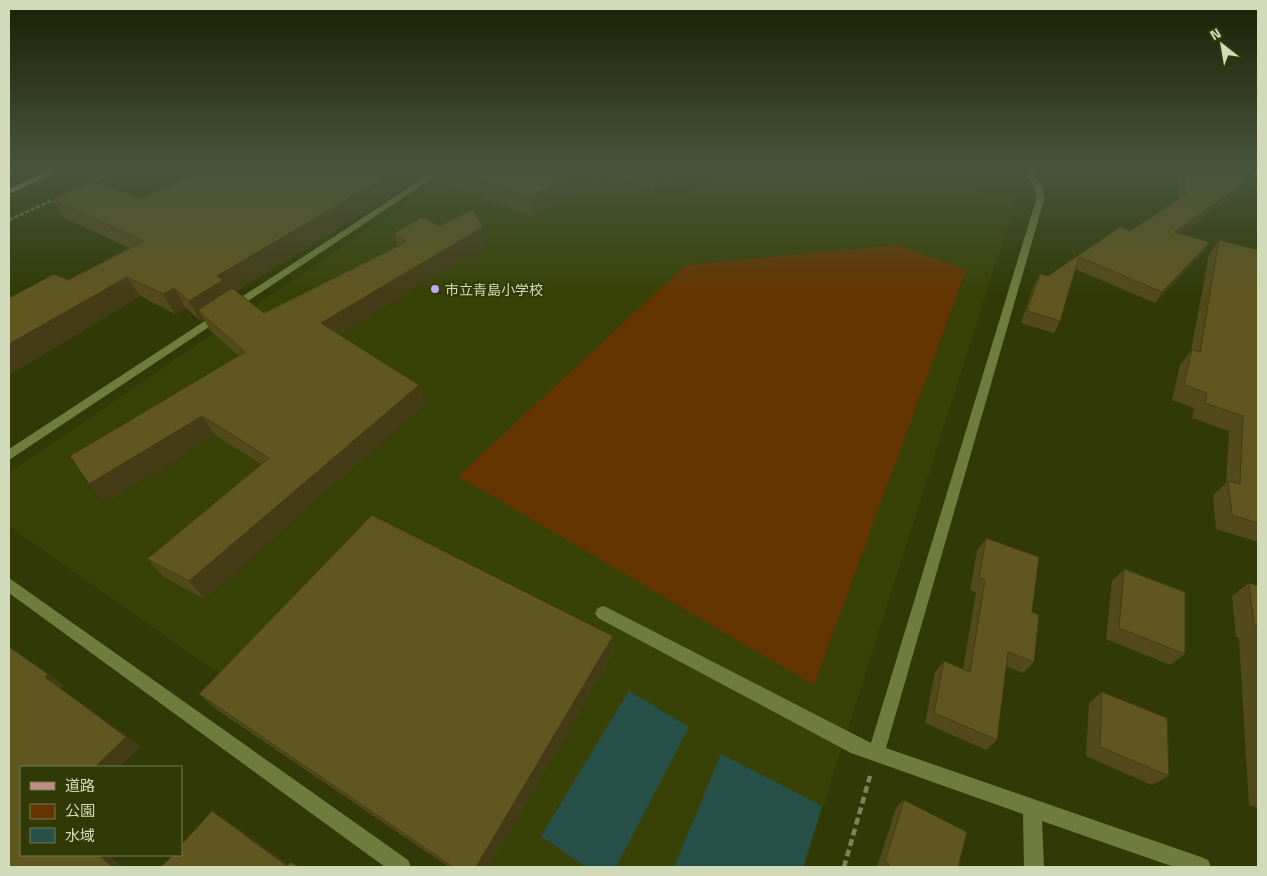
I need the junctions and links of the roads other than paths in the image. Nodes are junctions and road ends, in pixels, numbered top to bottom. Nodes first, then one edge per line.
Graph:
1 (379, 211) edge
2 (1037, 211) edge
3 (9, 455) edge
4 (9, 585) edge
5 (603, 613) dead end
6 (876, 754) junction
7 (1032, 809) junction
8 (402, 867) edge
9 (1034, 867) edge
10 (1200, 867) edge

1 - 3 street
2 - 6 street
4 - 8 street
5 - 6 street
6 - 7 street
7 - 9 street
7 - 10 street

